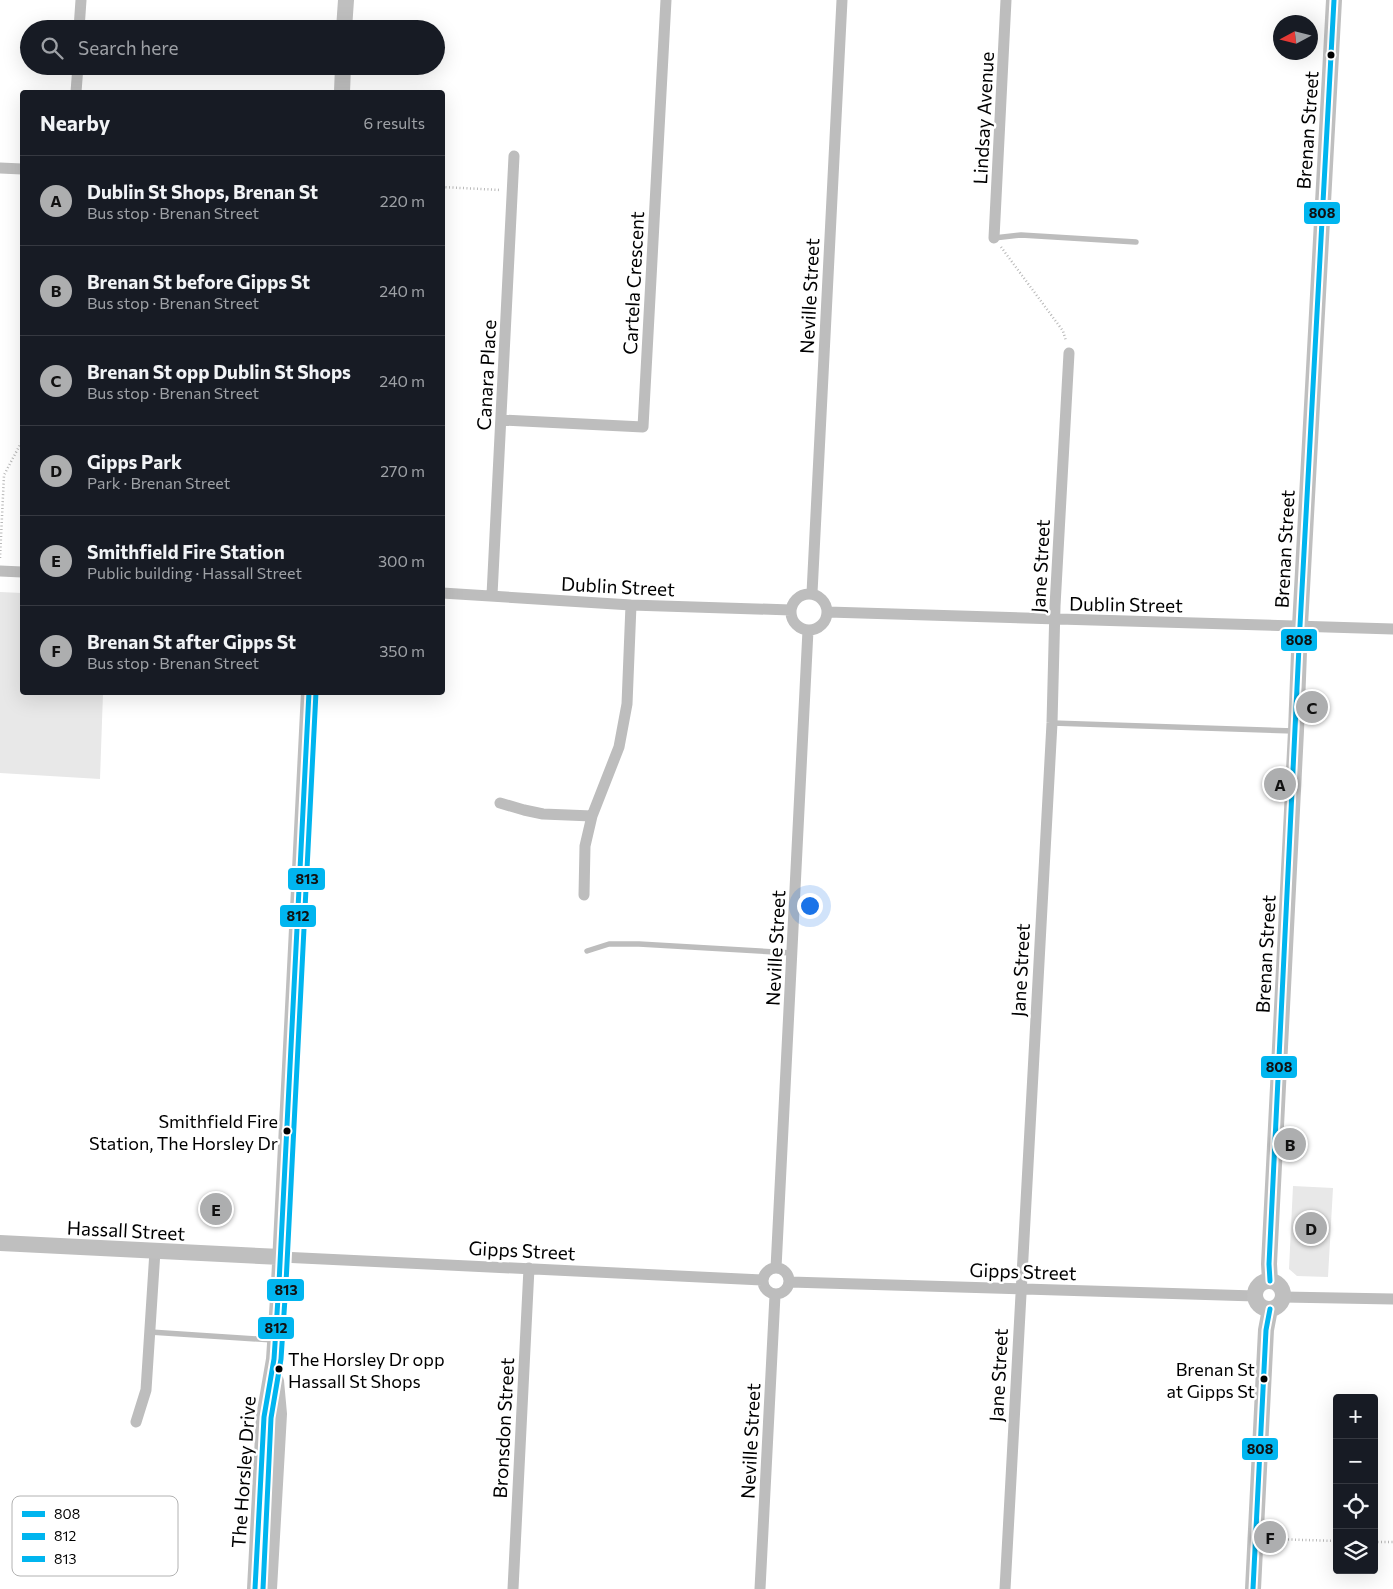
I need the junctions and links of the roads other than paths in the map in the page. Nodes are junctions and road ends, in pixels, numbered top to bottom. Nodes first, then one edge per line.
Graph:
1 (81, 0) edge
2 (346, 0) edge
3 (666, 0) edge
4 (842, 0) edge
5 (1006, 0) edge
6 (1334, 0) edge
7 (80, 20) edge
8 (345, 20) edge
9 (77, 75) edge
10 (343, 75) edge
11 (76, 90) edge
12 (342, 90) edge
13 (514, 156) dead end
14 (0, 168) edge
15 (20, 169) edge
16 (994, 238) joint
17 (1136, 242) dead end
18 (1069, 353) road end
19 (501, 420) junction
20 (0, 571) edge
21 (20, 572) edge
22 (445, 592) edge
23 (812, 593) junction
24 (492, 595) junction
25 (631, 605) junction
26 (791, 610) junction
27 (828, 612) junction
28 (1055, 620) junction
29 (1300, 626) junction
30 (1393, 629) edge
31 (808, 630) junction
32 (309, 695) edge
33 (1052, 723) junction
34 (1296, 731) junction
35 (500, 803) dead end
36 (592, 816) junction
37 (584, 895) dead end
38 (587, 951) dead end
39 (792, 953) junction
40 (0, 1243) edge
41 (155, 1251) junction
42 (280, 1257) junction
43 (528, 1268) junction
44 (776, 1268) junction
45 (762, 1280) junction
46 (1270, 1281) junction
47 (790, 1282) junction
48 (1020, 1289) junction
49 (775, 1295) junction
50 (1255, 1296) junction
51 (1283, 1297) junction
52 (1393, 1299) edge
53 (1270, 1309) junction
54 (150, 1332) junction
55 (275, 1340) junction
56 (274, 1359) junction
57 (136, 1422) dead end
58 (255, 1589) edge
59 (269, 1589) edge
60 (513, 1589) edge
61 (760, 1589) edge
62 (1005, 1589) edge
63 (1253, 1589) edge

1 - 7 street
2 - 8 street
3 - 19 street, Cartela Crescent
4 - 23 street, Neville Street
5 - 16 street, Lindsay Avenue
6 - 29 street, Brenan Street
9 - 11 street
10 - 12 street
13 - 19 street, Canara Place
14 - 15 street
16 - 17 lane
18 - 28 street, Jane Street
19 - 24 street, Canara Place
20 - 21 street
22 - 24 street, Dublin Street
23 - 26 street
23 - 27 street
24 - 25 street, Dublin Street
25 - 26 street, Dublin Street
25 - 36 street
26 - 31 street
27 - 28 street, Dublin Street
27 - 31 street
28 - 29 street, Dublin Street
28 - 33 street, Jane Street
29 - 30 street, Dublin Street
29 - 34 street, Brenan Street
31 - 39 street, Neville Street
32 - 42 street, The Horsley Drive
33 - 34 lane
33 - 48 street, Jane Street
34 - 46 street, Brenan Street
35 - 36 street
36 - 37 street
38 - 39 lane
39 - 44 street, Neville Street
40 - 41 street, Hassall Street
41 - 42 street, Hassall Street
41 - 54 street
42 - 43 street, Gipps Street
42 - 55 street, The Horsley Drive
43 - 45 street, Gipps Street
43 - 60 street, Bronsdon Street
44 - 45 street
44 - 47 street
45 - 49 street
46 - 50 street
46 - 51 street
47 - 48 street, Gipps Street
47 - 49 street
48 - 50 street, Gipps Street
48 - 62 street, Jane Street
49 - 61 street, Neville Street
50 - 53 street
51 - 52 street
51 - 53 street
53 - 63 street
54 - 55 lane
54 - 57 street
55 - 56 street, The Horsley Drive
56 - 58 street, The Horsley Drive
56 - 59 street, The Horsley Drive

